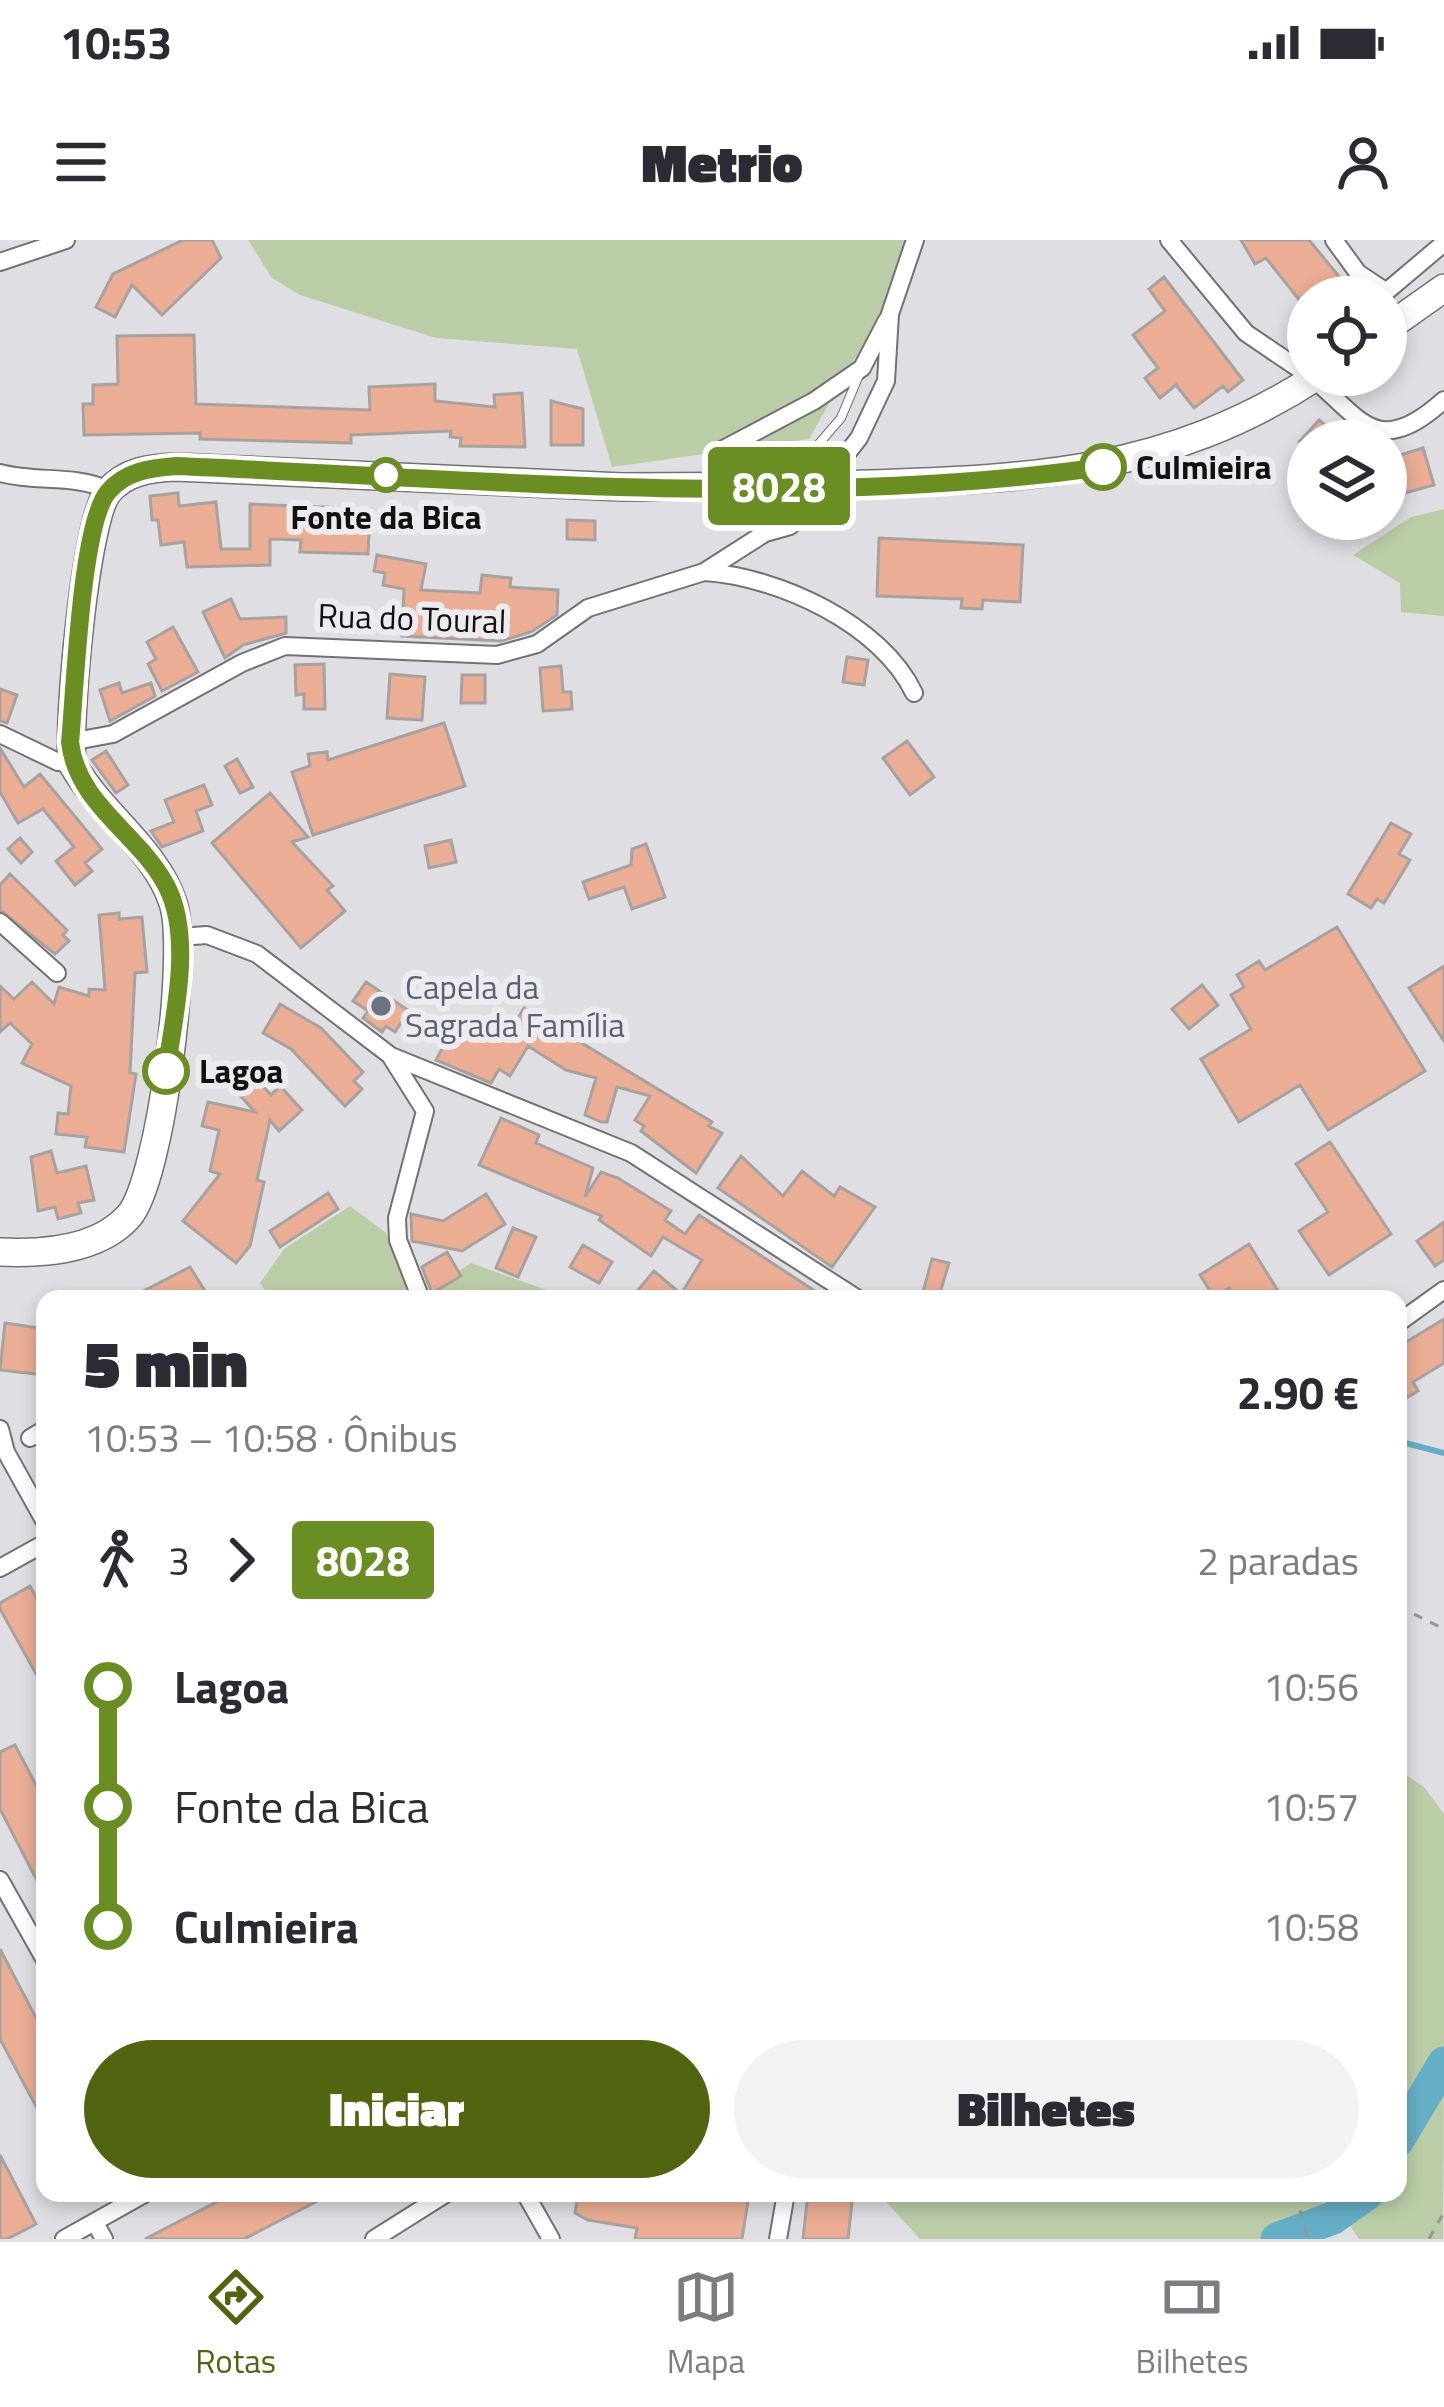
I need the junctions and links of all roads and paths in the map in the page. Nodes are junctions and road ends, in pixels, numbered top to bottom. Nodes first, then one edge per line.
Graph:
1 (66, 240) edge
2 (915, 240) edge
3 (1169, 240) edge
4 (1334, 240) edge
5 (1444, 243) edge
6 (0, 261) edge
7 (1362, 276) edge
8 (1405, 276) edge
9 (1444, 288) edge
10 (890, 314) junction
11 (1407, 314) edge
12 (1287, 360) edge
13 (862, 368) junction
14 (1287, 389) edge
15 (1330, 396) edge
16 (1444, 400) edge
17 (816, 447) dead end
18 (712, 455) dead end
19 (0, 473) edge
20 (109, 490) junction
21 (704, 572) junction
22 (914, 693) dead end
23 (1, 739) edge
24 (71, 752) junction
25 (0, 922) edge
26 (179, 937) junction
27 (57, 973) dead end
28 (391, 1056) junction
29 (0, 1252) edge
30 (417, 1290) edge
31 (844, 1290) edge
32 (1444, 1290) edge
33 (1407, 1317) edge
34 (0, 1429) edge
35 (3, 1451) edge
36 (36, 1507) edge
37 (36, 1548) edge
38 (0, 1568) edge
39 (1407, 1610) edge
40 (1444, 1629) edge
41 (0, 1880) edge
42 (36, 1944) edge
43 (135, 2202) edge
44 (421, 2202) edge
45 (530, 2202) edge
46 (784, 2202) edge
47 (1297, 2202) edge
48 (1444, 2212) edge
49 (99, 2231) edge
50 (64, 2239) edge
51 (374, 2239) edge
52 (551, 2239) edge
53 (778, 2239) edge
54 (1308, 2239) edge
55 (1429, 2239) edge

1 - 6 street
2 - 10 street, Rua do Toural
3 - 12 street
4 - 7 street
5 - 8 street
9 - 11 main road
10 - 13 street, Rua do Toural
10 - 21 street, Rua do Toural
13 - 17 lane
13 - 18 street, Rua do Toural
14 - 20 main road, bridge
15 - 16 street
19 - 20 street
20 - 24 main road
21 - 22 street
21 - 24 street, Rua do Toural
23 - 24 street
24 - 26 main road
25 - 27 street
26 - 28 street
26 - 29 main road
28 - 30 street
28 - 31 street
32 - 33 street
34 - 35 street
35 - 36 street
37 - 38 street
39 - 40 path
41 - 42 street
43 - 49 street
44 - 51 street
45 - 52 street
46 - 53 street
47 - 54 path
48 - 55 path
49 - 50 street

